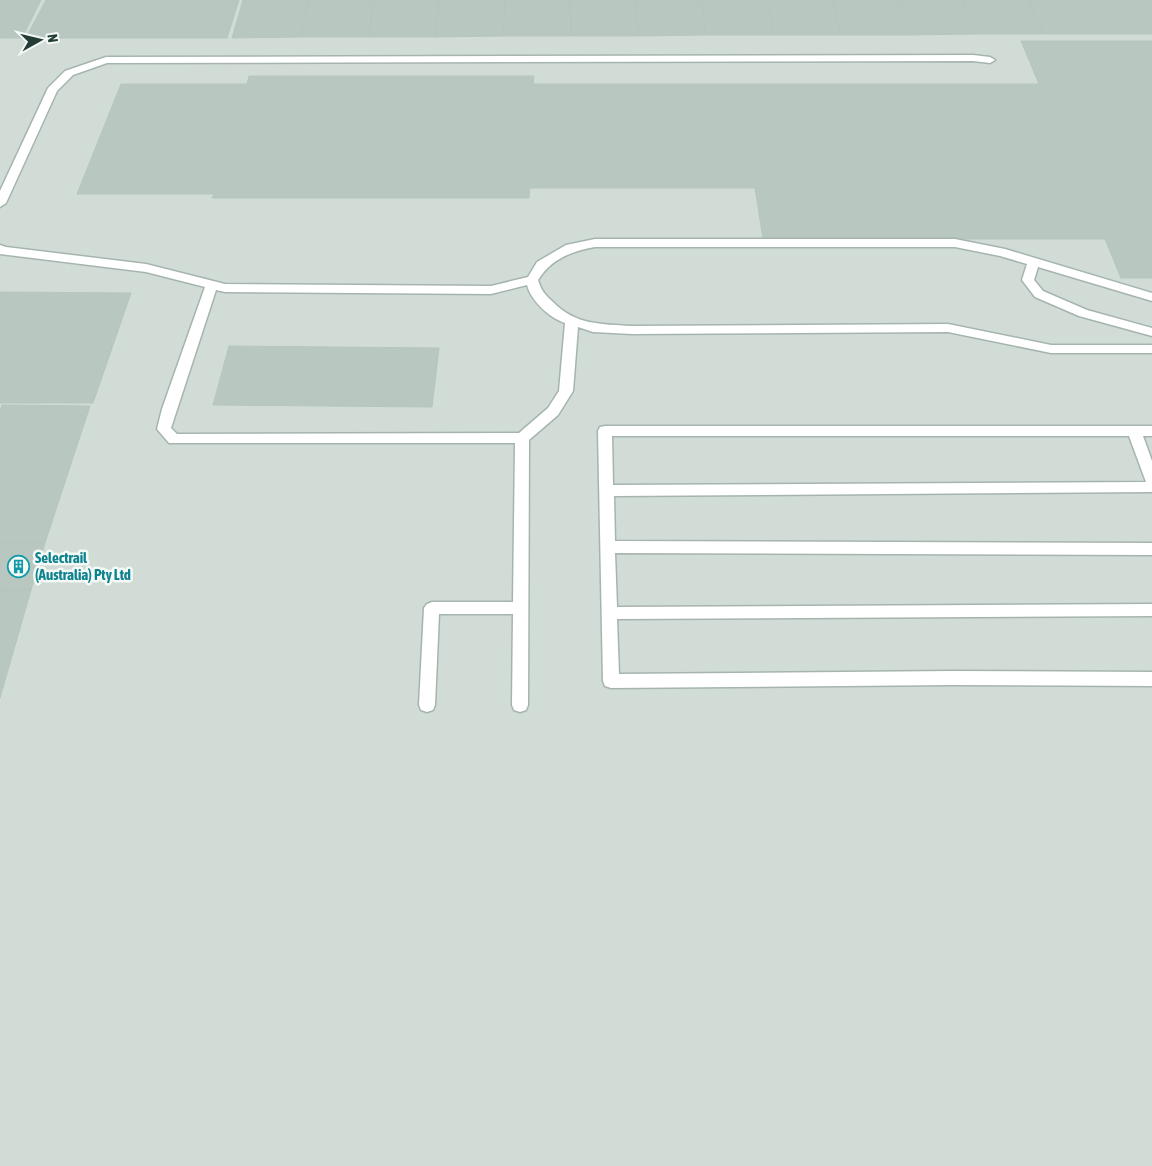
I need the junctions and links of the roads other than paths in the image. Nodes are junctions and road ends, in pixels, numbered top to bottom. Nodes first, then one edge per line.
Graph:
1 (990, 60) dead end
2 (0, 203) edge
3 (0, 249) edge
4 (1033, 262) junction
5 (532, 280) junction
6 (212, 285) junction
7 (1152, 297) edge
8 (572, 320) junction
9 (1152, 332) edge
10 (1152, 349) edge
11 (1134, 431) junction
12 (1152, 431) edge
13 (522, 438) junction
14 (1152, 480) edge
15 (1152, 487) edge
16 (606, 490) junction
17 (608, 547) junction
18 (1152, 549) edge
19 (520, 608) junction
20 (1152, 610) edge
21 (609, 612) junction
22 (1152, 679) edge
23 (427, 705) dead end
24 (520, 705) dead end

1 - 2 lane
3 - 6 lane
4 - 5 lane
4 - 7 lane
4 - 9 lane
5 - 6 lane
5 - 8 lane
6 - 13 lane
8 - 10 lane
8 - 13 lane
11 - 12 lane
11 - 14 lane
11 - 16 lane
13 - 19 lane
15 - 16 lane
16 - 17 lane
17 - 18 lane
17 - 21 lane
19 - 23 lane
19 - 24 lane
20 - 21 lane
21 - 22 lane

